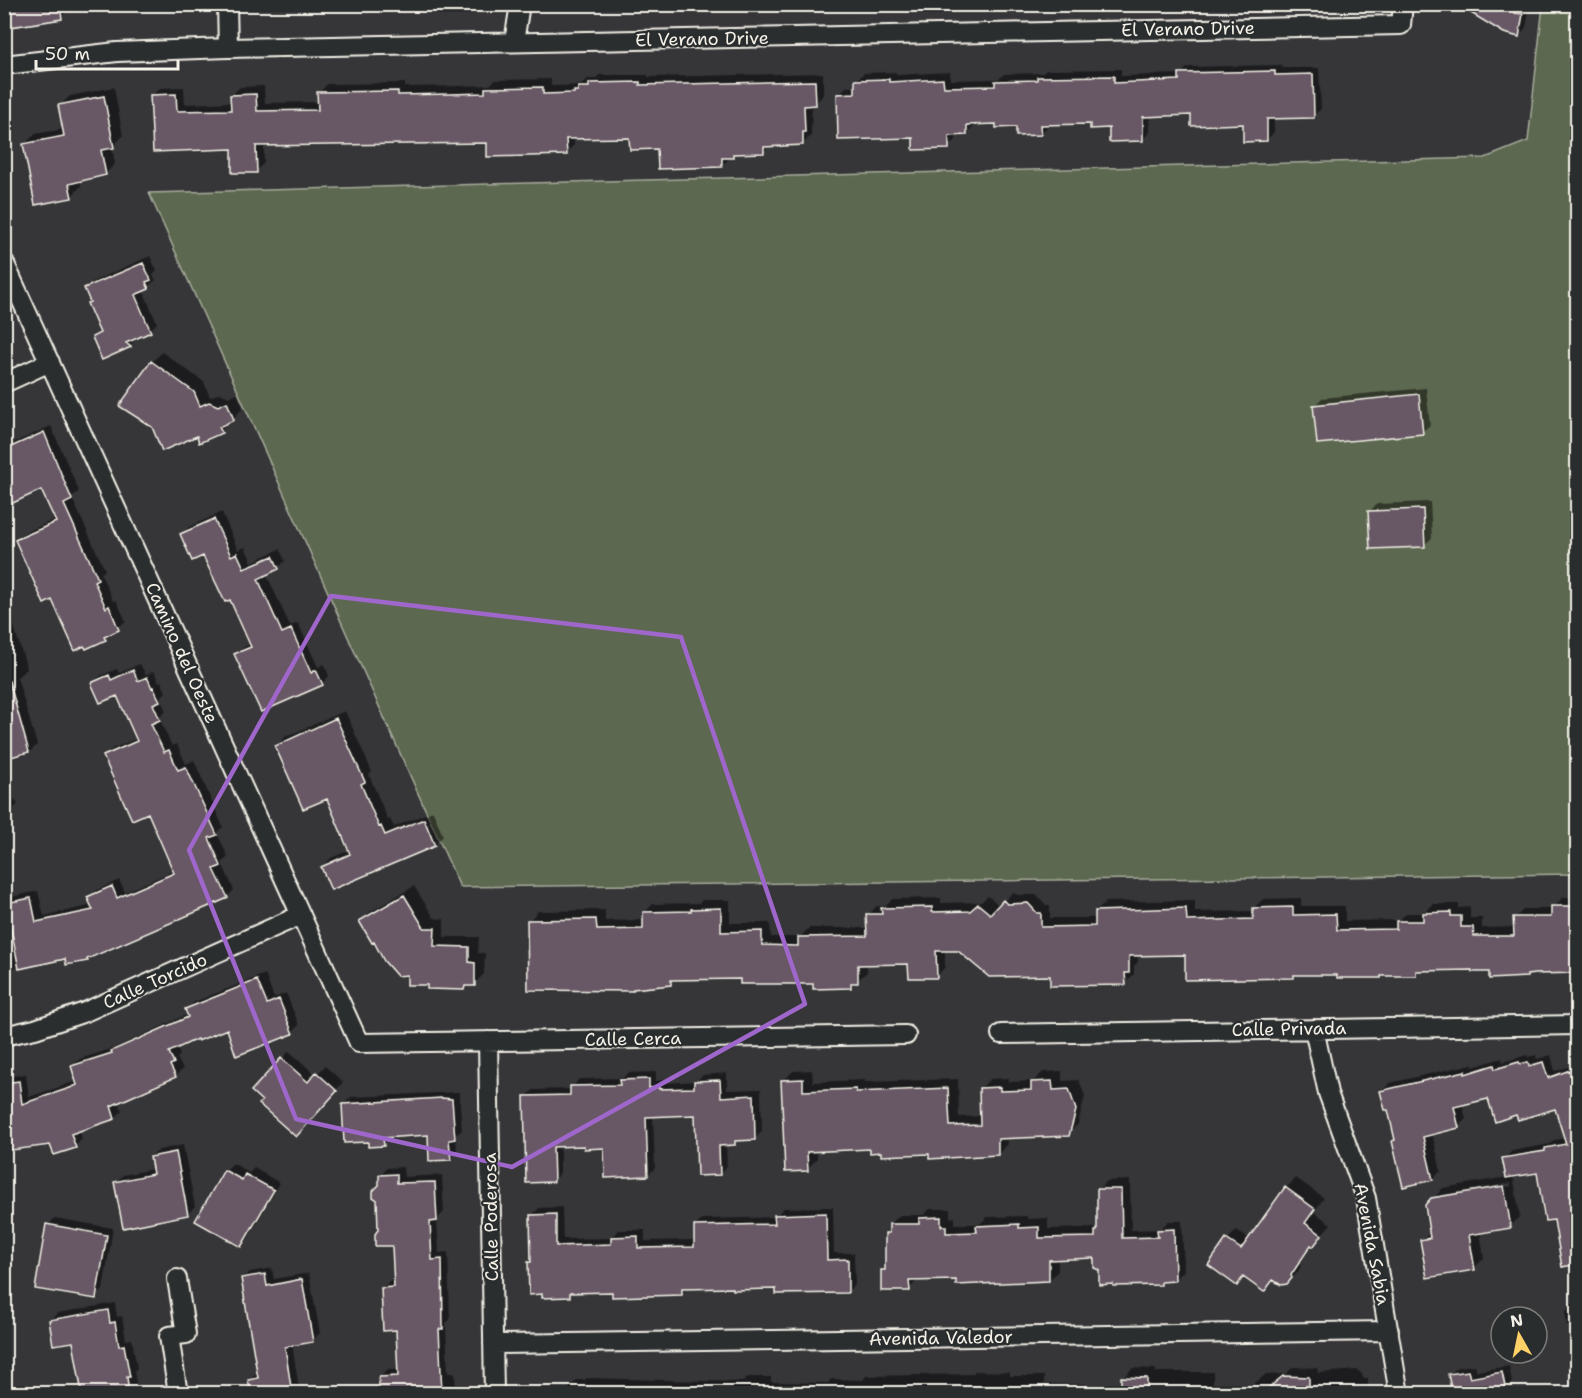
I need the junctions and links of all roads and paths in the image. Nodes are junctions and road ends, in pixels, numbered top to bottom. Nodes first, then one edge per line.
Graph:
1 (227, 4) edge
2 (520, 4) edge
3 (1403, 4) edge
4 (514, 42) junction
5 (228, 48) junction
6 (4, 65) edge
7 (4, 262) edge
8 (50, 362) junction
9 (4, 383) edge
10 (301, 915) junction
11 (1578, 1025) edge
12 (1314, 1029) junction
13 (1001, 1034) dead end
14 (906, 1035) dead end
15 (4, 1036) edge
16 (488, 1041) junction
17 (360, 1043) joint
18 (177, 1279) dead end
19 (1389, 1331) junction
20 (493, 1344) junction
21 (178, 1394) edge
22 (494, 1394) edge
23 (1399, 1394) edge

1 - 5 street
2 - 4 street
3 - 4 street, El Verano Drive
4 - 5 street, El Verano Drive
5 - 6 street, El Verano Drive
7 - 8 street, Camino del Oeste
8 - 9 street
8 - 10 street, Camino del Oeste
10 - 15 street, Calle Torcido
10 - 17 street, Camino del Oeste
11 - 12 street, Calle Privada
12 - 13 street, Calle Privada
12 - 19 street, Avenida Sabia
14 - 16 street, Calle Cerca
16 - 17 street, Calle Cerca
16 - 20 street, Calle Poderosa
18 - 21 street
19 - 20 street, Avenida Valedor
19 - 23 street, Avenida Sabia
20 - 22 street, Calle Poderosa

